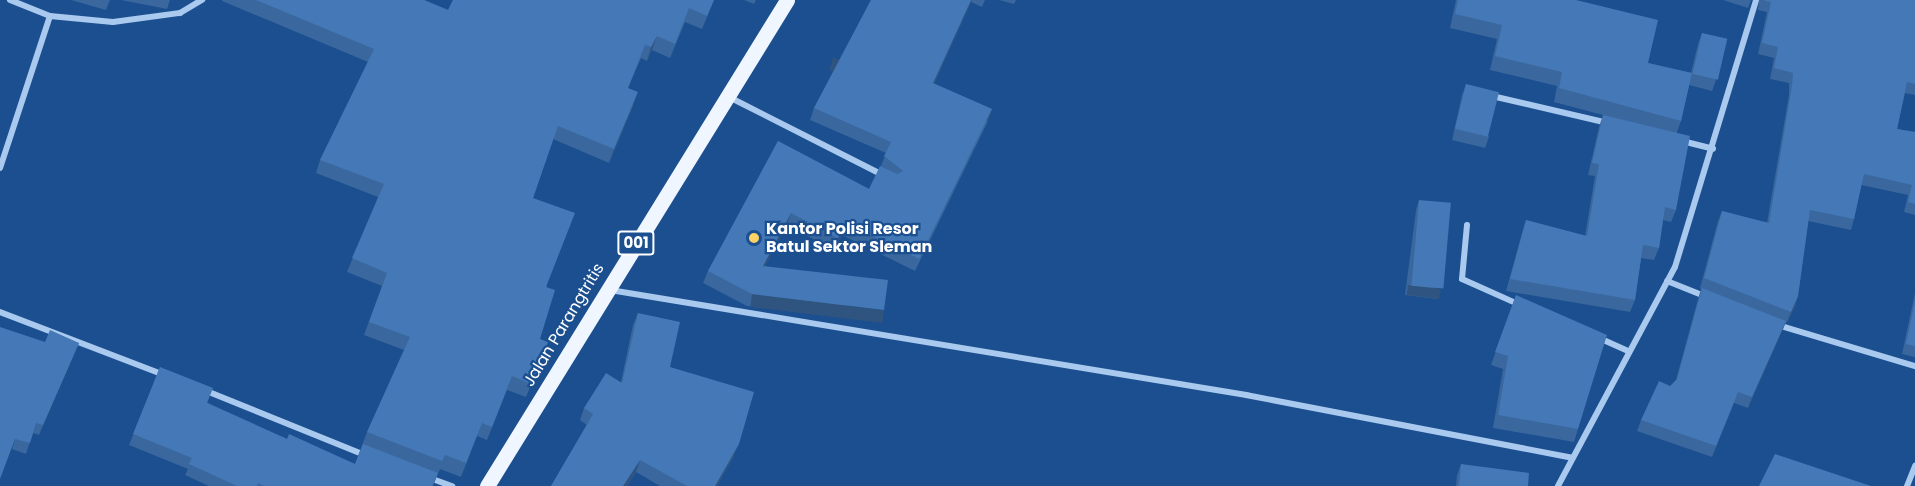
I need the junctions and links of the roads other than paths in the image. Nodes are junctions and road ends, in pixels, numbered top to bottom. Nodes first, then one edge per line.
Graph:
1 (10, 0) edge
2 (202, 0) edge
3 (787, 0) edge
4 (1756, 0) edge
5 (51, 16) junction
6 (1482, 93) edge
7 (729, 96) junction
8 (1621, 126) edge
9 (1667, 138) edge
10 (1713, 148) junction
11 (0, 168) edge
12 (894, 181) edge
13 (1467, 225) dead end
14 (1667, 281) junction
15 (606, 289) junction
16 (1720, 302) edge
17 (1530, 310) edge
18 (0, 312) edge
19 (1773, 323) edge
20 (1594, 336) edge
21 (1626, 350) junction
22 (1915, 366) edge
23 (177, 380) edge
24 (200, 388) edge
25 (372, 458) edge
26 (1572, 458) junction
27 (1915, 466) edge
28 (412, 472) edge
29 (452, 486) edge
30 (487, 486) edge
31 (1557, 486) edge
32 (1907, 486) edge

1 - 5 street
2 - 5 street
3 - 7 main road, Jalan Parangtritis / 001
4 - 10 street
5 - 11 street
6 - 8 street
7 - 12 street
7 - 15 main road, Jalan Parangtritis / 001
9 - 10 street
10 - 14 street
13 - 17 street
14 - 16 street
14 - 21 street
15 - 26 street
15 - 30 main road, Jalan Parangtritis / 001
18 - 23 street
19 - 22 street
20 - 21 street
21 - 26 street
24 - 25 street
26 - 31 street
27 - 32 street
28 - 29 street

